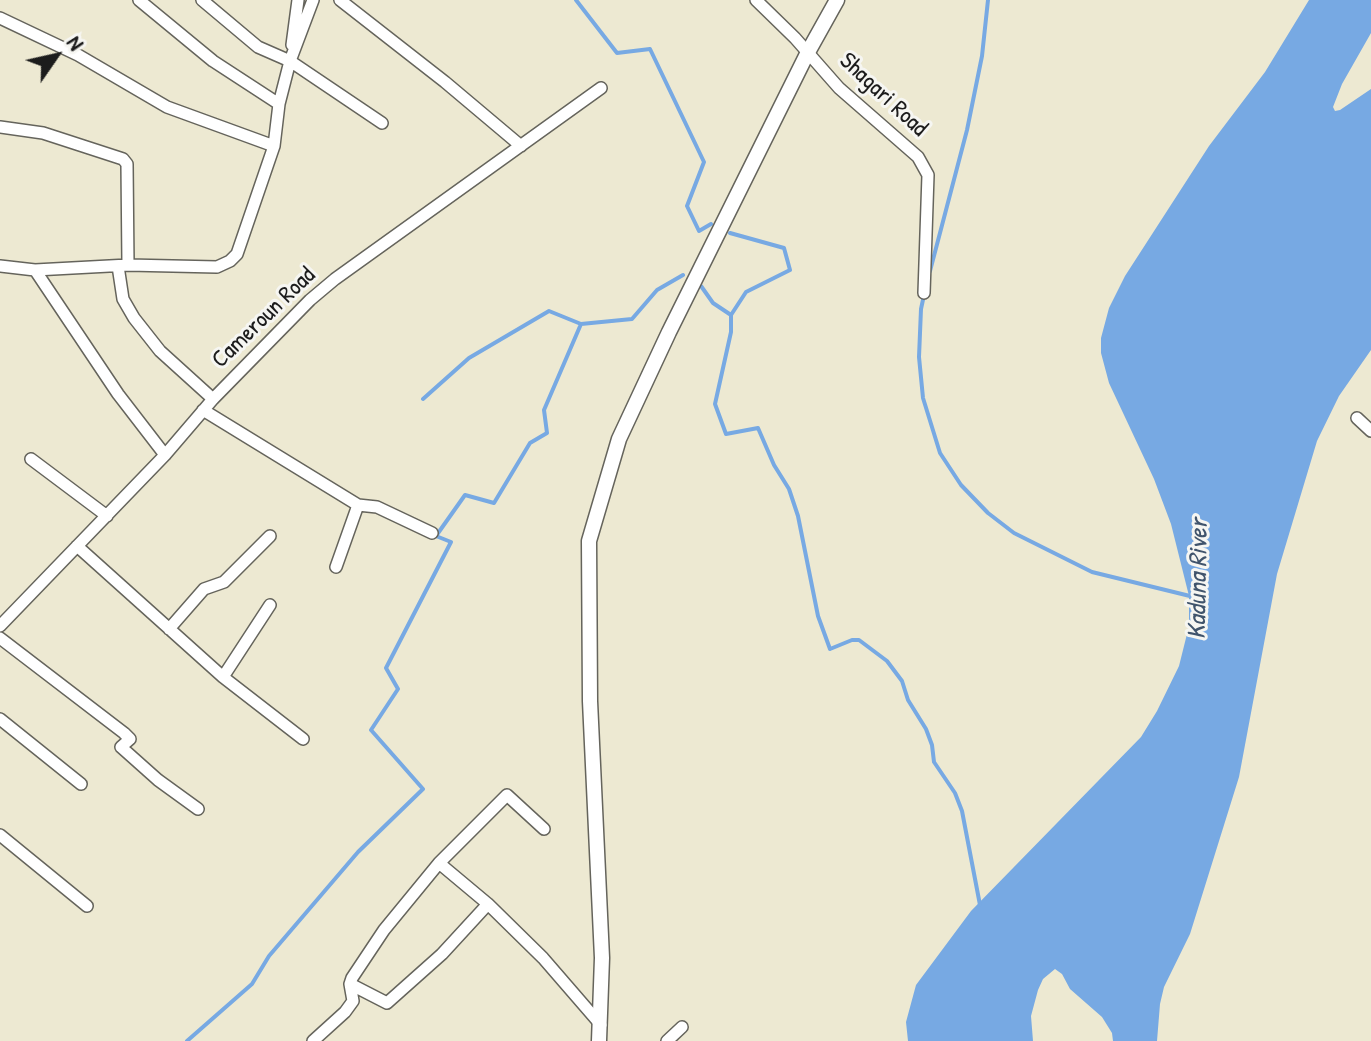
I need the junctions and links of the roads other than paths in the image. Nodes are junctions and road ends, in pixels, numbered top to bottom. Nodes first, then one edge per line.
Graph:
1 (139, 0) edge
2 (202, 0) edge
3 (298, 0) edge
4 (313, 0) edge
5 (340, 0) edge
6 (756, 0) edge
7 (837, 0) edge
8 (0, 18) edge
9 (808, 52) junction
10 (290, 61) junction
11 (601, 88) dead end
12 (279, 104) junction
13 (382, 123) dead end
14 (0, 127) edge
15 (274, 146) junction
16 (521, 146) junction
17 (0, 266) edge
18 (123, 266) junction
19 (35, 270) junction
20 (924, 293) dead end
21 (213, 399) junction
22 (203, 410) junction
23 (1357, 418) dead end
24 (1371, 431) edge
25 (165, 455) junction
26 (31, 459) dead end
27 (358, 505) junction
28 (107, 516) junction
29 (432, 533) dead end
30 (270, 536) dead end
31 (77, 546) junction
32 (336, 567) dead end
33 (270, 605) dead end
34 (0, 626) edge
35 (169, 629) junction
36 (0, 638) edge
37 (223, 677) junction
38 (0, 719) edge
39 (303, 739) dead end
40 (81, 784) dead end
41 (198, 809) dead end
42 (544, 829) dead end
43 (0, 835) edge
44 (439, 863) junction
45 (488, 904) junction
46 (87, 906) dead end
47 (350, 984) junction
48 (601, 1025) junction
49 (682, 1027) dead end
50 (313, 1041) edge
51 (599, 1041) edge
52 (667, 1041) edge

1 - 12 street
2 - 10 street
3 - 10 street
4 - 10 street
5 - 16 street
6 - 9 street, Shagari Road
7 - 9 street
8 - 15 street
9 - 20 street, Shagari Road
9 - 48 street
10 - 12 street
10 - 13 street
11 - 16 street, Cameroun Road
12 - 15 street
14 - 18 street
15 - 18 street
16 - 21 street, Cameroun Road
17 - 19 street
18 - 19 street
18 - 21 street
19 - 25 street
21 - 22 street, Cameroun Road
22 - 25 street, Cameroun Road
22 - 27 street
23 - 24 street
25 - 28 street, Cameroun Road
26 - 28 street
27 - 29 street
27 - 32 street
28 - 31 street, Cameroun Road
30 - 35 street
31 - 34 street, Cameroun Road
31 - 35 street
33 - 37 street
35 - 37 street
36 - 41 street
37 - 39 street
38 - 40 street
42 - 44 street
43 - 46 street
44 - 45 street
44 - 47 street
45 - 47 street
45 - 48 street
47 - 50 street
48 - 51 street
49 - 52 street

